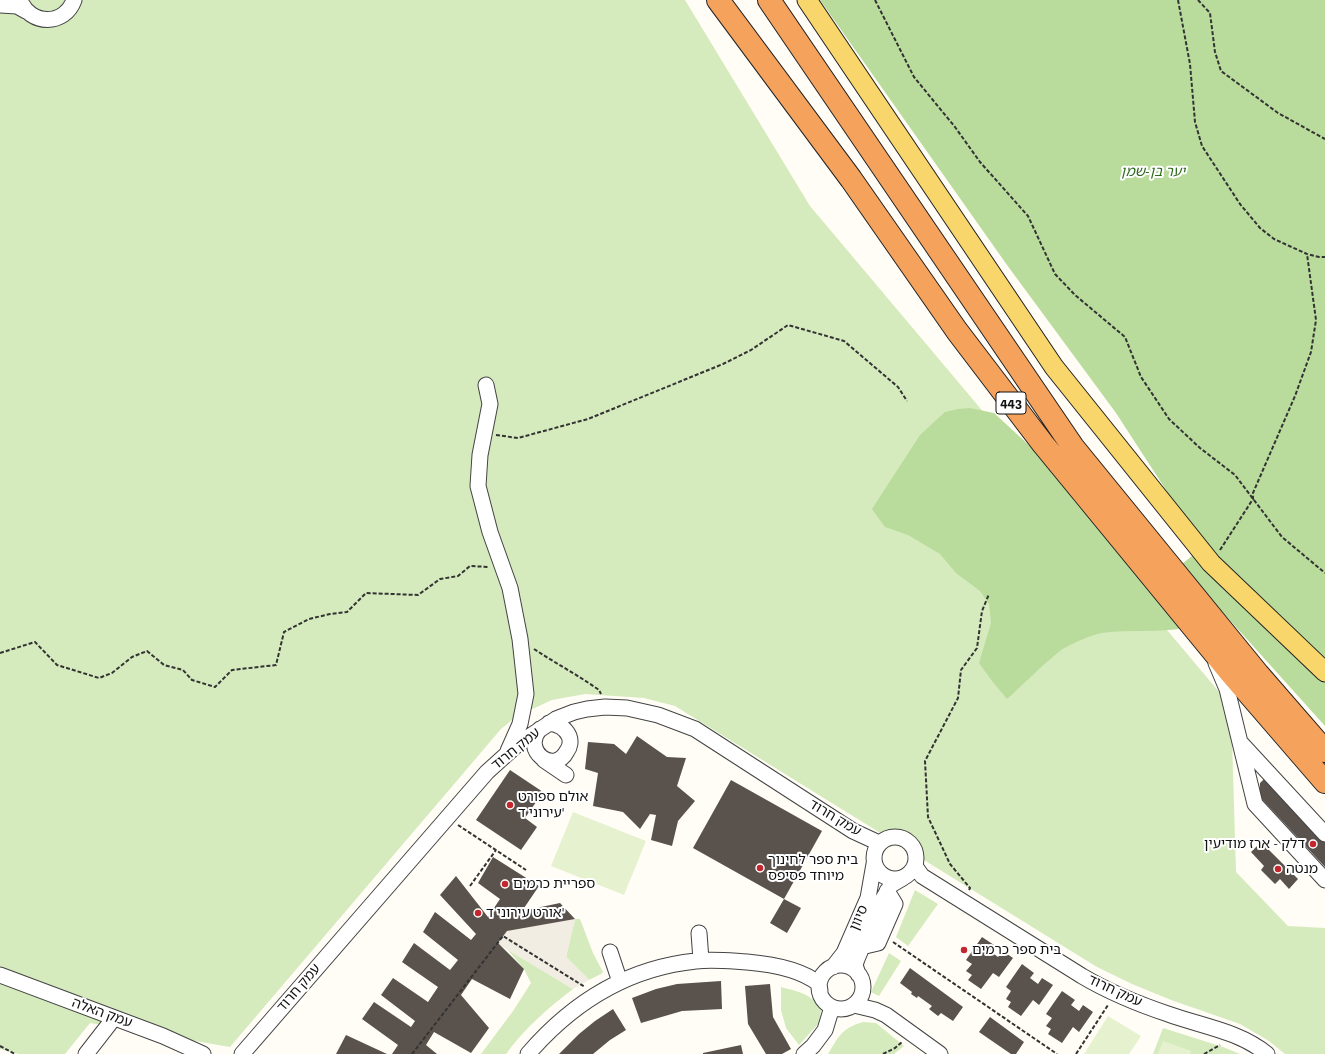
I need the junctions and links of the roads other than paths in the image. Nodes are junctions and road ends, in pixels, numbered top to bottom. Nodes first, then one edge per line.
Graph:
1 (718, 0) edge
2 (769, 0) edge
3 (807, 0) edge
4 (75, 2) edge
5 (0, 5) edge
6 (23, 5) edge
7 (486, 385) dead end
8 (1209, 646) junction
9 (1325, 672) edge
10 (544, 726) junction
11 (1240, 741) junction
12 (1325, 751) edge
13 (508, 752) junction
14 (544, 760) junction
15 (566, 775) dead end
16 (1325, 782) edge
17 (1325, 834) edge
18 (879, 843) junction
19 (874, 864) junction
20 (915, 866) junction
21 (903, 878) junction
22 (1325, 880) edge
23 (887, 891) junction
24 (699, 933) dead end
25 (861, 947) junction
26 (610, 952) dead end
27 (701, 960) junction
28 (833, 967) junction
29 (858, 974) junction
30 (0, 976) edge
31 (620, 982) junction
32 (820, 991) junction
33 (854, 1005) junction
34 (832, 1007) junction
35 (114, 1018) junction
36 (86, 1054) edge
37 (203, 1054) edge
38 (242, 1054) edge
39 (528, 1054) edge
40 (804, 1054) edge
41 (940, 1054) edge
42 (1267, 1054) edge

1 - 8 highway, 443
2 - 12 highway, 443
3 - 9 main road
4 - 6 street
5 - 6 street
7 - 13 street
8 - 11 street
8 - 16 highway, 443
10 - 13 street, עמק חרוד
10 - 14 street
10 - 14 street
10 - 18 street, עמק חרוד
11 - 17 street
11 - 22 street
13 - 38 street, עמק חרוד
14 - 15 street
18 - 19 street
18 - 20 street
19 - 21 street
19 - 28 street, סיוון
20 - 21 street
20 - 42 street, עמק חרוד
21 - 23 street, סיוון
23 - 25 street, סיוון
23 - 25 street
24 - 27 street
25 - 29 street, סיוון
26 - 31 street
27 - 31 street
27 - 32 street
28 - 29 street
28 - 32 street
29 - 33 street
30 - 35 street, עמק האלה
31 - 39 street
32 - 34 street
33 - 34 street
33 - 41 street
34 - 40 street
35 - 36 street
35 - 37 street, עמק האלה

